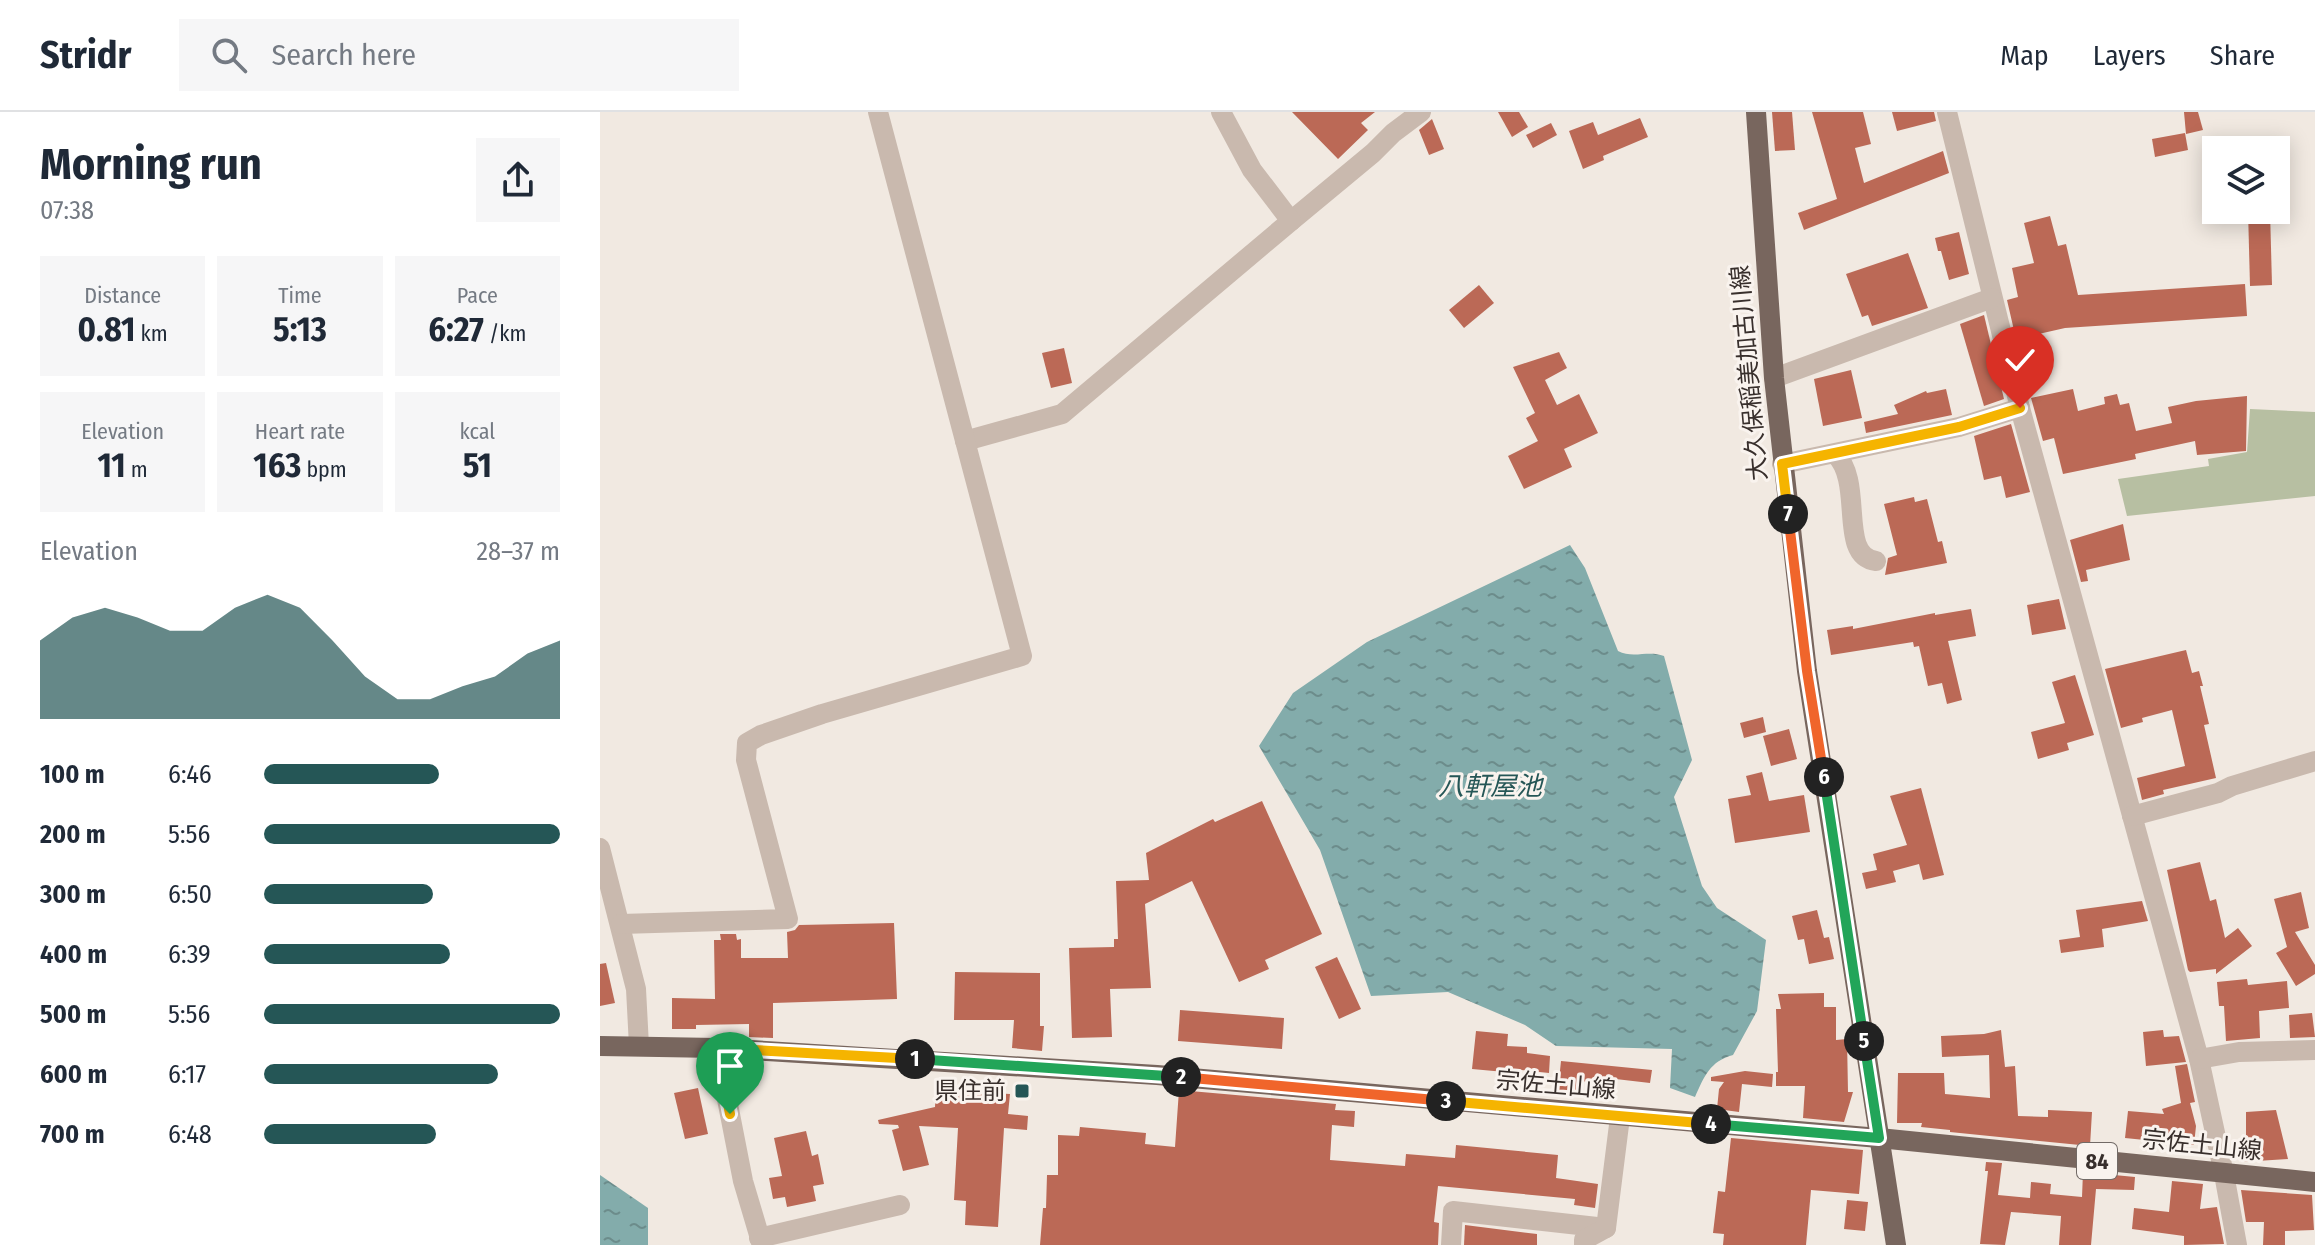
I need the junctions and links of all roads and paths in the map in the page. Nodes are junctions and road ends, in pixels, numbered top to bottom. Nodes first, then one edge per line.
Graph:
1 (878, 112) edge
2 (1221, 112) edge
3 (1421, 112) edge
4 (1756, 112) edge
5 (1947, 112) edge
6 (1291, 221) junction
7 (1992, 298) junction
8 (1774, 378) junction
9 (2020, 408) junction
10 (965, 441) junction
11 (1835, 454) junction
12 (1782, 464) junction
13 (1876, 561) dead end
14 (2315, 761) edge
15 (2132, 816) junction
16 (600, 848) edge
17 (621, 924) junction
18 (600, 1046) edge
19 (639, 1046) junction
20 (717, 1048) junction
21 (2315, 1050) edge
22 (2199, 1059) junction
23 (1620, 1117) junction
24 (1879, 1138) junction
25 (2224, 1174) junction
26 (2315, 1182) edge
27 (900, 1205) dead end
28 (1606, 1228) junction
29 (761, 1242) edge
30 (1451, 1245) edge
31 (1584, 1245) edge
32 (1896, 1245) edge
33 (2237, 1245) edge

1 - 10 street
2 - 6 street
3 - 6 street
4 - 8 main road, 大久保稲美加古川線
5 - 7 street
6 - 10 street
7 - 8 street
7 - 9 street
8 - 12 main road, 大久保稲美加古川線
9 - 11 street
9 - 15 street
10 - 17 street
11 - 12 street
11 - 13 street
12 - 24 main road, 大久保稲美加古川線
14 - 15 street
15 - 22 street
16 - 17 street
17 - 19 street
18 - 19 main road, 宗佐土山線 / 84
19 - 20 main road, 宗佐土山線 / 84
20 - 23 main road, 宗佐土山線 / 84
20 - 29 street
21 - 22 street
22 - 25 street
23 - 24 main road, 宗佐土山線 / 84
23 - 28 street
24 - 25 main road, 宗佐土山線 / 84
24 - 32 main road, 大久保稲美加古川線
25 - 26 main road, 宗佐土山線 / 84
25 - 33 street
27 - 29 street
28 - 30 street
28 - 31 street

